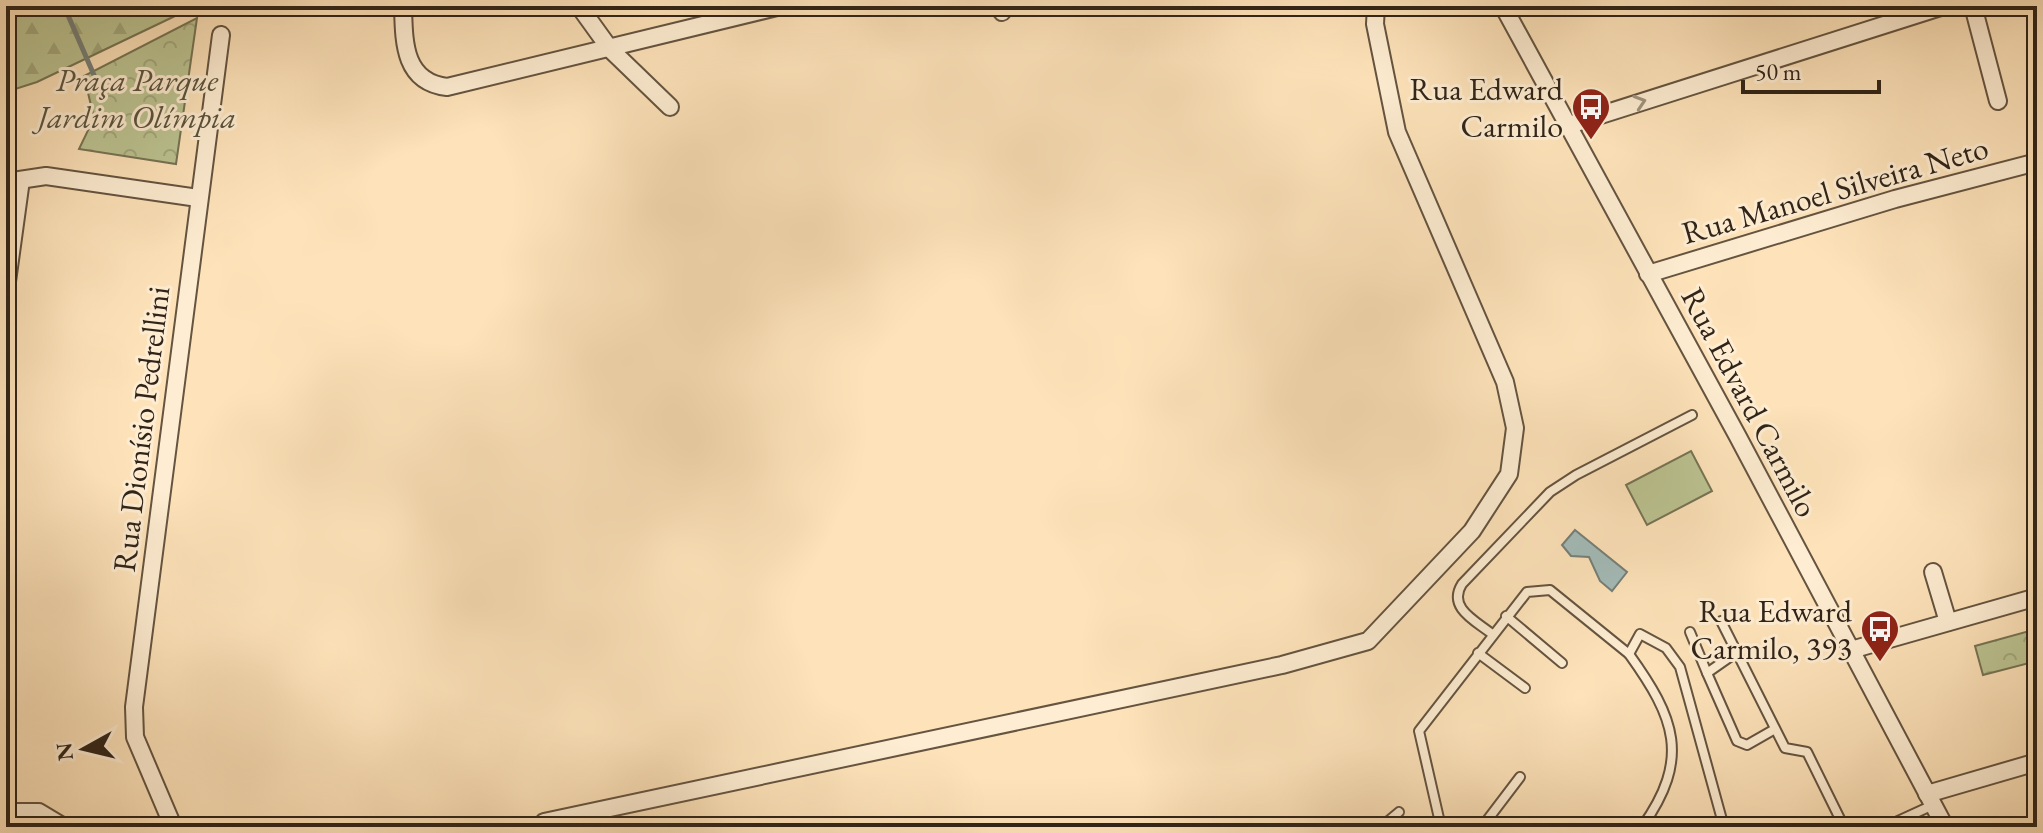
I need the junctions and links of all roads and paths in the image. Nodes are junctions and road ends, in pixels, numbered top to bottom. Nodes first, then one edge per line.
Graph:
1 (403, 6) edge
2 (579, 6) edge
3 (781, 6) edge
4 (1376, 6) edge
5 (1503, 6) edge
6 (1973, 6) edge
7 (1938, 7) edge
8 (221, 35) dead end
9 (610, 49) junction
10 (1998, 101) dead end
11 (670, 107) dead end
12 (1566, 126) junction
13 (2037, 162) edge
14 (13, 181) edge
15 (198, 198) junction
16 (1648, 274) junction
17 (6, 289) edge
18 (1692, 415) dead end
19 (1933, 572) dead end
20 (2037, 597) edge
21 (1506, 616) junction
22 (1721, 621) dead end
23 (1948, 622) junction
24 (1690, 632) dead end
25 (1492, 634) junction
26 (1851, 650) junction
27 (1737, 652) junction
28 (1478, 653) junction
29 (1629, 654) junction
30 (1562, 663) dead end
31 (1707, 673) junction
32 (1525, 688) dead end
33 (1775, 729) junction
34 (2037, 762) edge
35 (1520, 777) dead end
36 (1930, 800) junction
37 (6, 812) edge
38 (1399, 812) dead end
39 (544, 822) dead end
40 (172, 824) dead end
41 (1647, 824) edge
42 (64, 827) edge
43 (1381, 827) edge
44 (1441, 827) edge
45 (1482, 827) edge
46 (1724, 827) edge
47 (1844, 827) edge
48 (1885, 827) edge
49 (1945, 827) edge

1 - 9 street
2 - 9 street
3 - 9 street
4 - 39 street
5 - 12 street, Rua Edvard Carmilo
6 - 10 street
12 -> 7 street
8 - 15 street, Rua Dionísio Pedrellini
9 - 11 street
12 - 16 street, Rua Edvard Carmilo
13 - 16 street, Rua Manoel Silveira Neto
14 - 15 street
14 - 17 street
15 - 40 street, Rua Dionísio Pedrellini
16 - 26 street, Rua Edvard Carmilo
18 - 25 lane
19 - 23 street
20 - 23 street
21 - 25 lane
21 - 29 lane
21 - 30 lane
22 - 27 lane
23 - 26 street
24 - 31 lane
25 - 28 lane
26 - 36 street, Rua Edvard Carmilo
27 - 31 lane
27 - 33 lane
28 - 32 lane
28 - 44 lane
29 - 41 lane
29 - 46 lane
31 - 33 lane
33 - 47 lane
34 - 36 street
35 - 45 lane
36 - 48 lane
36 - 49 street, Rua Edvard Carmilo
37 - 42 street
38 - 43 lane

